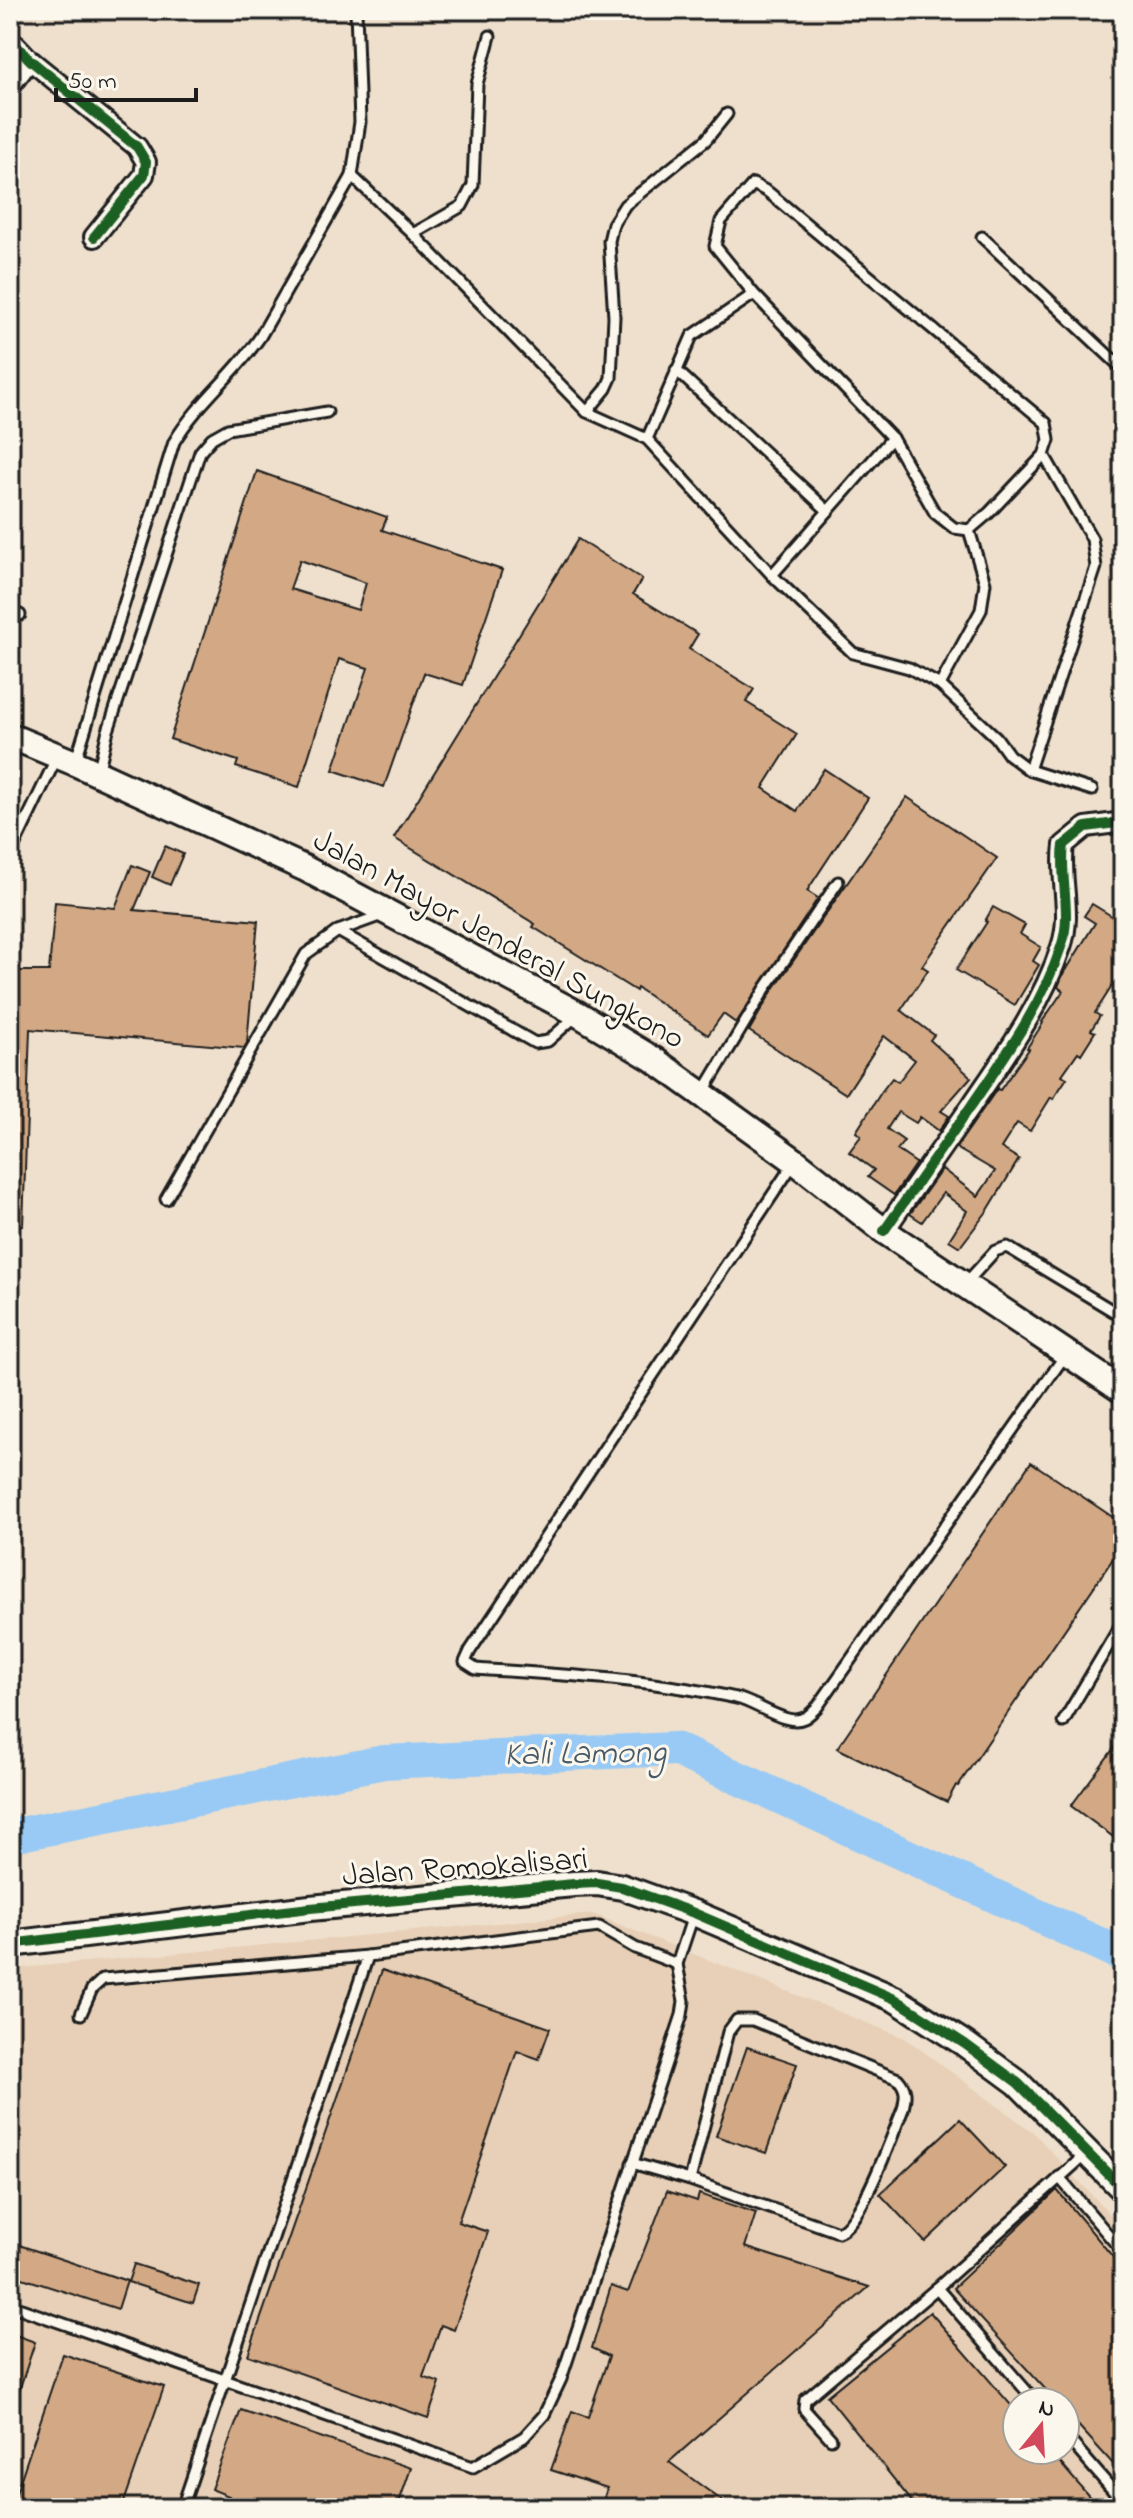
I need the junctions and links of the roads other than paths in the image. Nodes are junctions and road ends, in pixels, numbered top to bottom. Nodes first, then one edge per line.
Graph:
1 (356, 10) edge
2 (490, 36) dead end
3 (10, 39) edge
4 (30, 60) junction
5 (10, 86) edge
6 (727, 114) dead end
7 (352, 176) junction
8 (413, 234) junction
9 (94, 237) dead end
10 (982, 237) dead end
11 (754, 294) junction
12 (1123, 369) edge
13 (676, 370) junction
14 (327, 412) dead end
15 (587, 412) junction
16 (892, 438) junction
17 (647, 439) junction
18 (1044, 455) junction
19 (828, 511) junction
20 (969, 530) junction
21 (772, 575) junction
22 (10, 611) edge
23 (20, 615) dead end
24 (940, 685) junction
25 (10, 736) edge
26 (66, 759) junction
27 (1029, 770) junction
28 (98, 773) junction
29 (1092, 790) dead end
30 (1123, 822) edge
31 (10, 855) edge
32 (838, 882) dead end
33 (389, 913) junction
34 (338, 931) junction
35 (578, 1014) junction
36 (702, 1094) junction
37 (795, 1161) junction
38 (166, 1199) dead end
39 (884, 1231) junction
40 (965, 1285) junction
41 (1123, 1317) edge
42 (1066, 1354) junction
43 (1120, 1382) edge
44 (1123, 1621) edge
45 (1063, 1722) dead end
46 (694, 1913) junction
47 (10, 1944) edge
48 (368, 1956) junction
49 (677, 1964) junction
50 (81, 2014) dead end
51 (1088, 2151) junction
52 (632, 2163) junction
53 (1059, 2177) junction
54 (690, 2180) junction
55 (1123, 2189) edge
56 (1123, 2252) edge
57 (937, 2288) junction
58 (10, 2305) edge
59 (226, 2381) junction
60 (1022, 2386) edge
61 (831, 2439) dead end
62 (1081, 2453) edge
63 (1123, 2502) edge
64 (182, 2508) edge

1 - 7 lane
2 - 8 lane
3 - 4 street
4 - 5 street
4 - 9 street
6 - 15 lane
7 - 8 lane
7 - 26 lane
8 - 15 lane
10 - 12 lane
11 - 13 lane
11 - 16 lane
11 - 18 lane
13 - 17 lane
13 - 19 lane
14 - 28 lane
15 - 17 lane
16 - 19 lane
16 - 20 lane
17 - 21 lane
18 - 20 lane
18 - 27 lane
19 - 21 lane
20 - 24 lane
21 - 24 lane
22 - 23 lane
24 - 27 lane
25 - 26 main road, Jalan Mayor Jenderal Sungkono
26 - 28 main road, Jalan Mayor Jenderal Sungkono
26 - 31 lane
27 - 29 lane
28 - 33 main road, Jalan Mayor Jenderal Sungkono
30 - 39 street
32 - 36 lane
33 - 34 lane
33 - 35 main road, Jalan Mayor Jenderal Sungkono
34 - 35 lane
34 - 38 lane
35 - 36 main road, Jalan Mayor Jenderal Sungkono
36 - 37 main road, Jalan Mayor Jenderal Sungkono
37 - 39 main road, Jalan Mayor Jenderal Sungkono
37 - 42 lane
39 - 40 main road, Jalan Mayor Jenderal Sungkono
40 - 41 lane
40 - 42 main road, Jalan Mayor Jenderal Sungkono
42 - 43 main road, Jalan Mayor Jenderal Sungkono
44 - 45 lane
46 - 47 main road, Jalan Romokalisari
46 - 49 lane
46 - 51 main road, Jalan Romokalisari
48 - 49 lane
48 - 50 lane
48 - 59 lane
49 - 52 lane
51 - 53 lane
51 - 55 main road, Jalan Romokalisari
52 - 54 lane
52 - 59 lane
53 - 56 lane
53 - 57 lane
54 - 54 lane
57 - 60 lane
57 - 61 lane
58 - 59 lane
59 - 64 lane
62 - 63 lane

